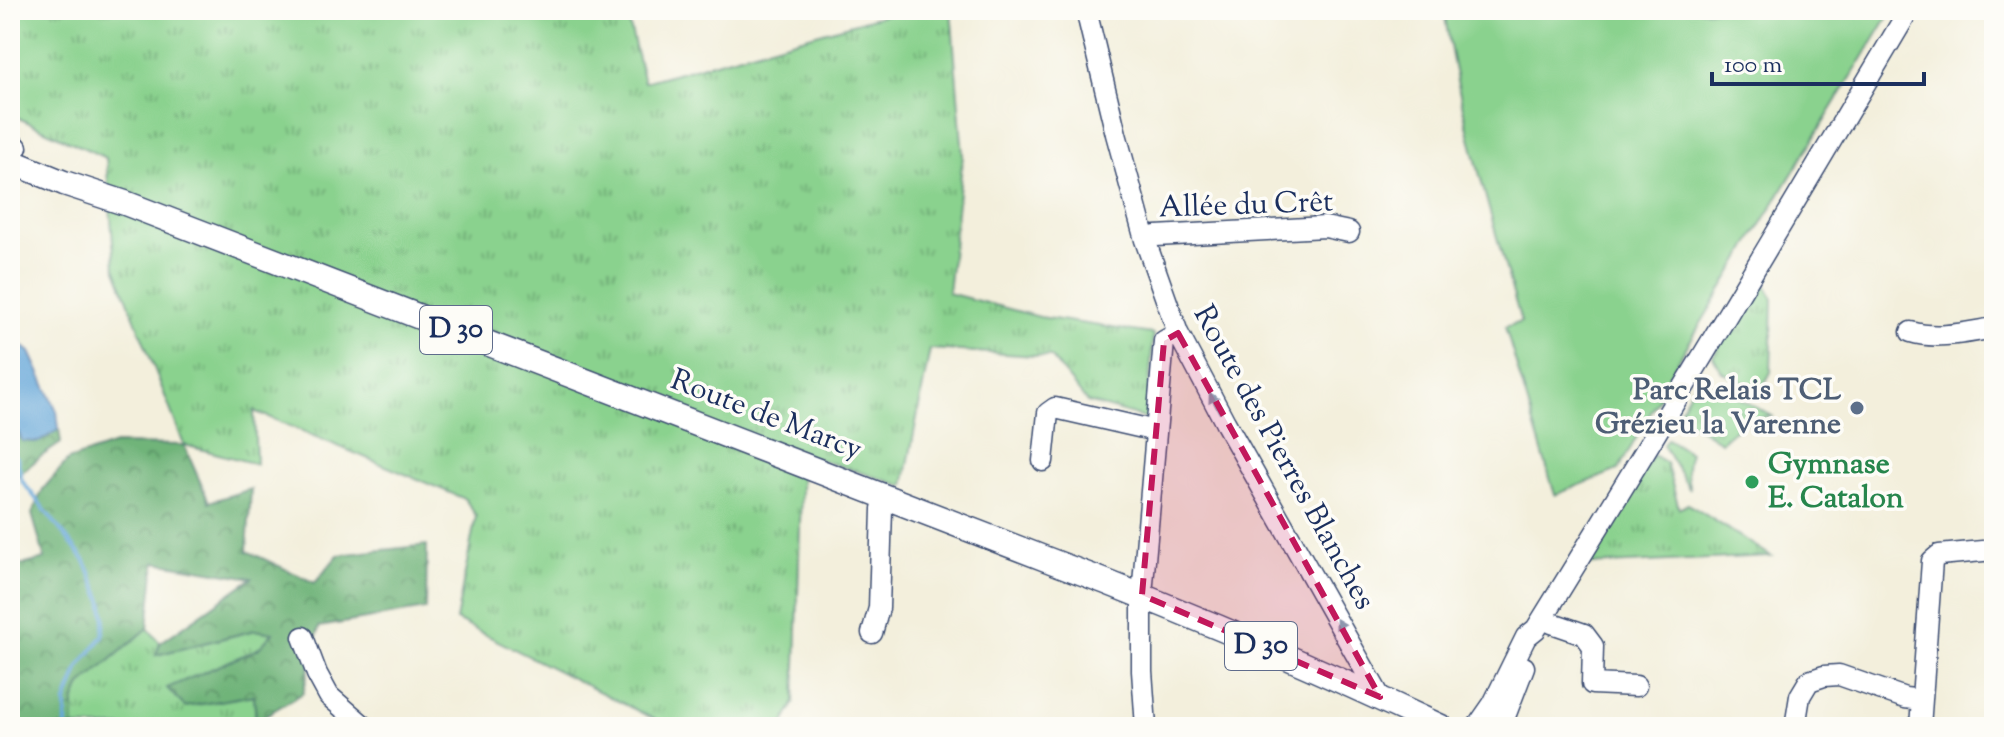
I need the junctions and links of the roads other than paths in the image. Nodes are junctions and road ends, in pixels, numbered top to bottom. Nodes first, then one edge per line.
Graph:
1 (1086, 10) edge
2 (1909, 10) edge
3 (12, 150) edge
4 (1349, 232) dead end
5 (1145, 240) junction
6 (1994, 328) edge
7 (1911, 332) dead end
8 (1178, 333) junction
9 (1156, 431) junction
10 (1043, 461) dead end
11 (885, 497) junction
12 (1994, 550) edge
13 (1142, 595) junction
14 (1544, 626) junction
15 (872, 633) dead end
16 (303, 637) dead end
17 (1636, 686) dead end
18 (1380, 697) junction
19 (1921, 700) junction
20 (365, 727) edge
21 (1146, 727) edge
22 (1420, 727) edge
23 (1441, 727) edge
24 (1477, 727) edge
25 (1501, 727) edge
26 (1795, 727) edge
27 (1920, 727) edge

1 - 5 street, Route des Pierres Blanches
2 - 14 street
3 - 11 main road, Route de Marcy / D 30
4 - 5 street, Allée du Crêt
5 - 8 street, Route des Pierres Blanches
6 - 7 street
8 - 9 street
18 -> 8 street, Route des Pierres Blanches
9 - 10 street
9 - 13 street
11 - 13 main road, Route de Marcy / D 30
11 - 15 street
12 - 19 street
13 - 18 main road, Route de Marcy / D 30
13 - 21 street
14 - 17 street
14 - 24 street
14 - 25 street
16 - 20 street
18 - 22 main road, Route de Marcy / D 30
18 - 23 main road, Route de Marcy / D 30
19 - 26 street
19 - 27 street

